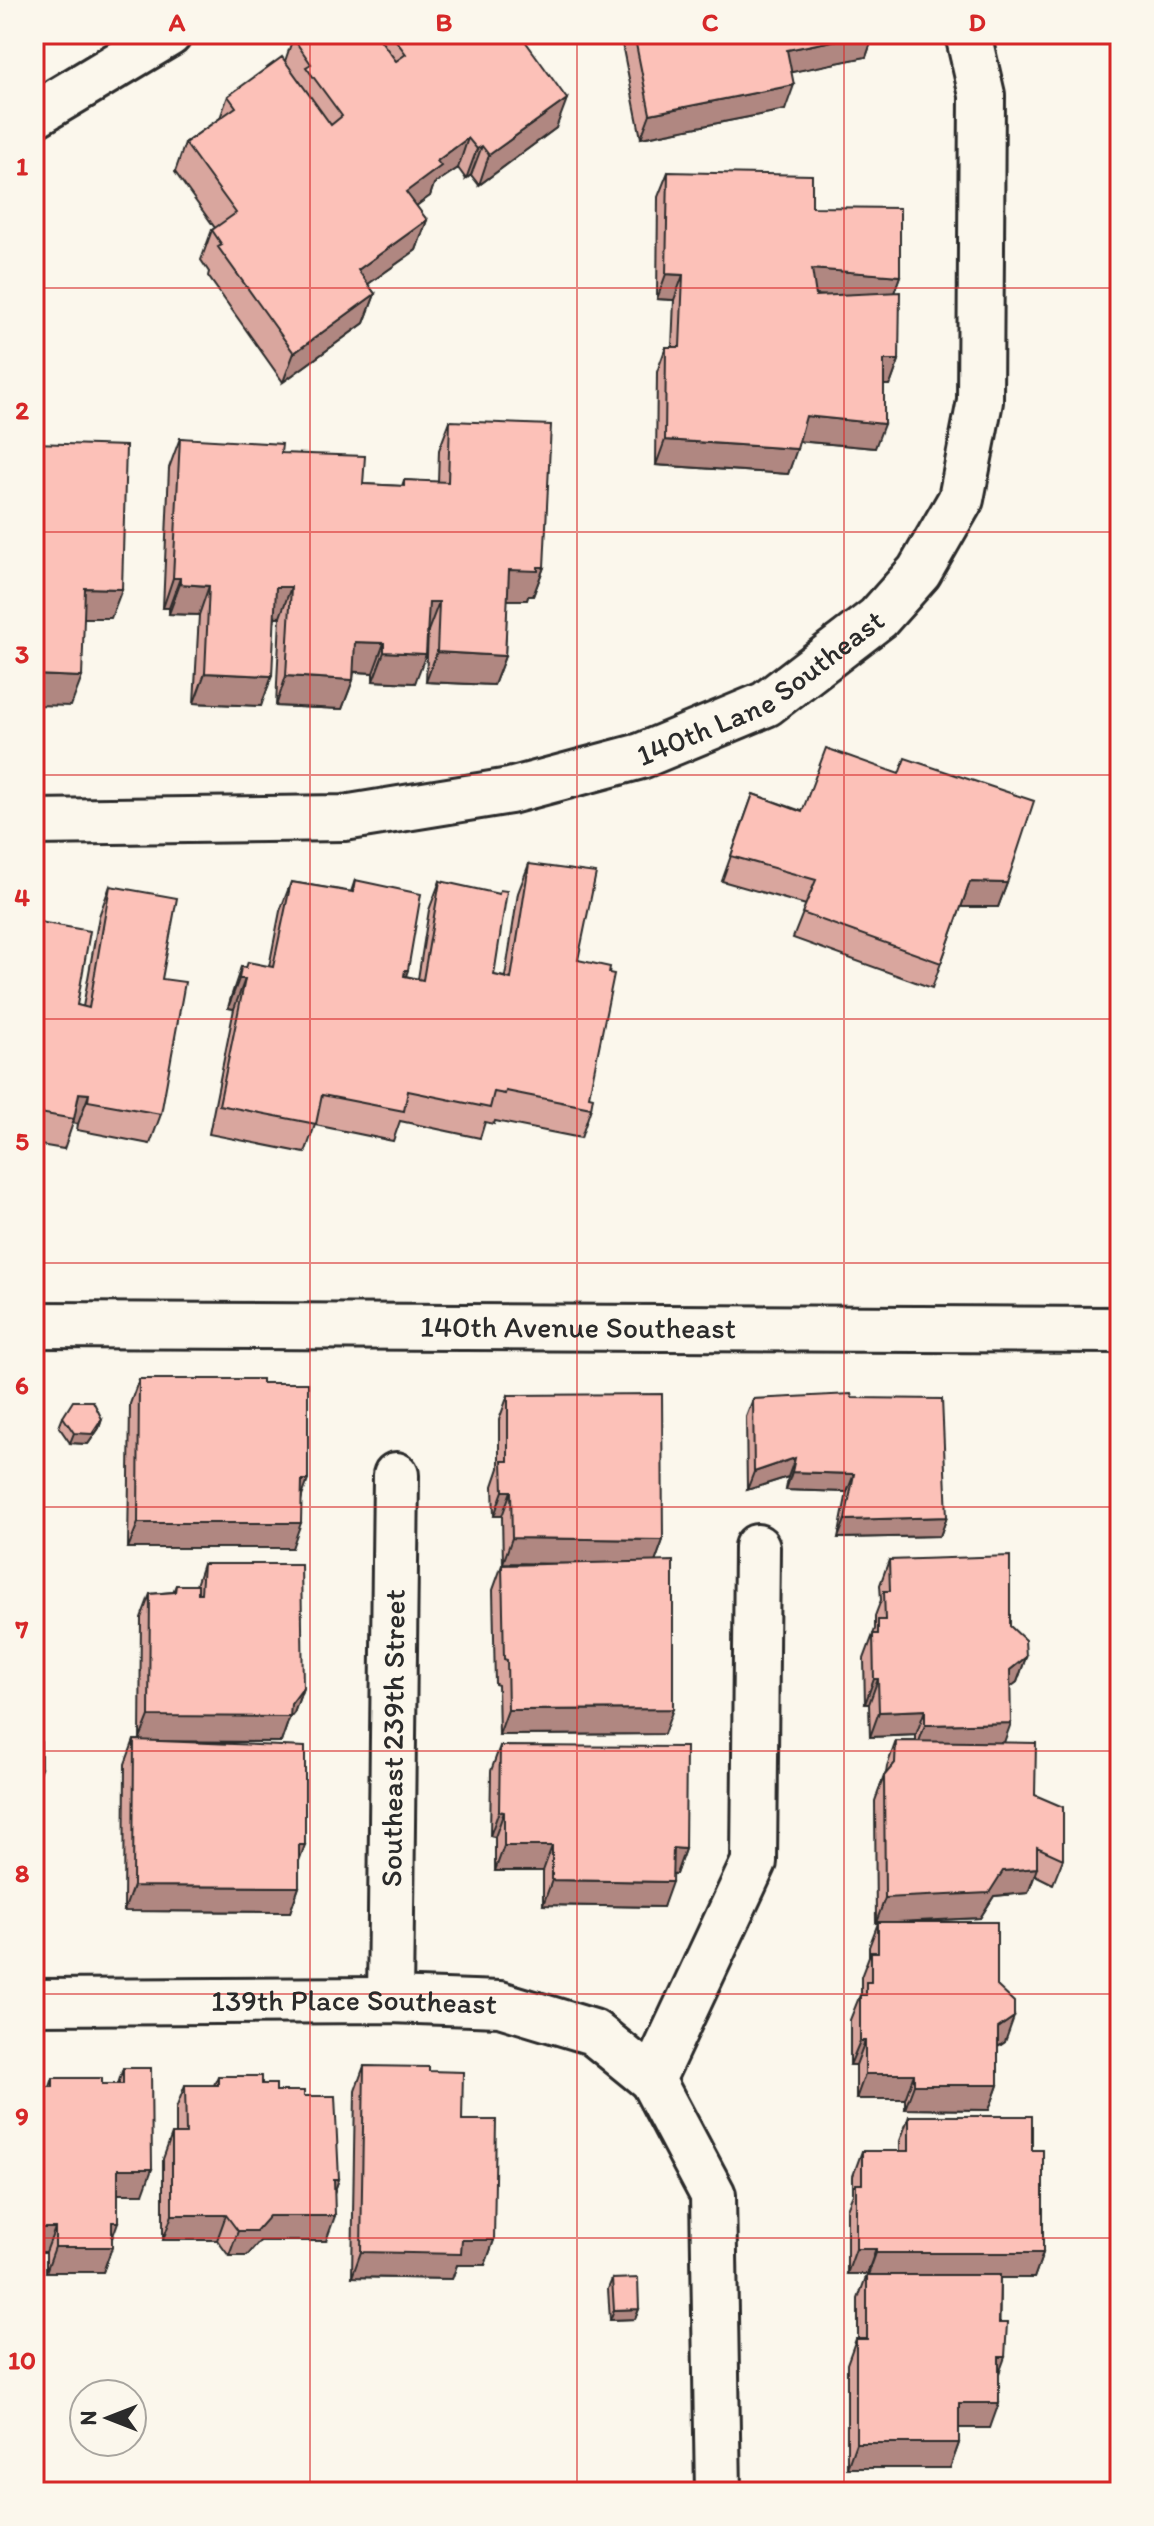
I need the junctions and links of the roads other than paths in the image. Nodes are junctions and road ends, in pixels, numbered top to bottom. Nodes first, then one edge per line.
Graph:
1 (169, 34) edge
2 (968, 34) edge
3 (34, 115) edge
4 (34, 822) edge
5 (34, 1325) edge
6 (1120, 1330) edge
7 (396, 1475) dead end
8 (757, 1547) dead end
9 (390, 2000) junction
10 (34, 2002) edge
11 (652, 2080) junction
12 (718, 2492) edge

1 - 3 street
2 - 4 street, 140th Lane Southeast
5 - 6 street, 140th Avenue Southeast
7 - 9 street, Southeast 239th Street
8 - 11 street
9 - 10 street, 139th Place Southeast
9 - 11 street, 139th Place Southeast
11 - 12 street

